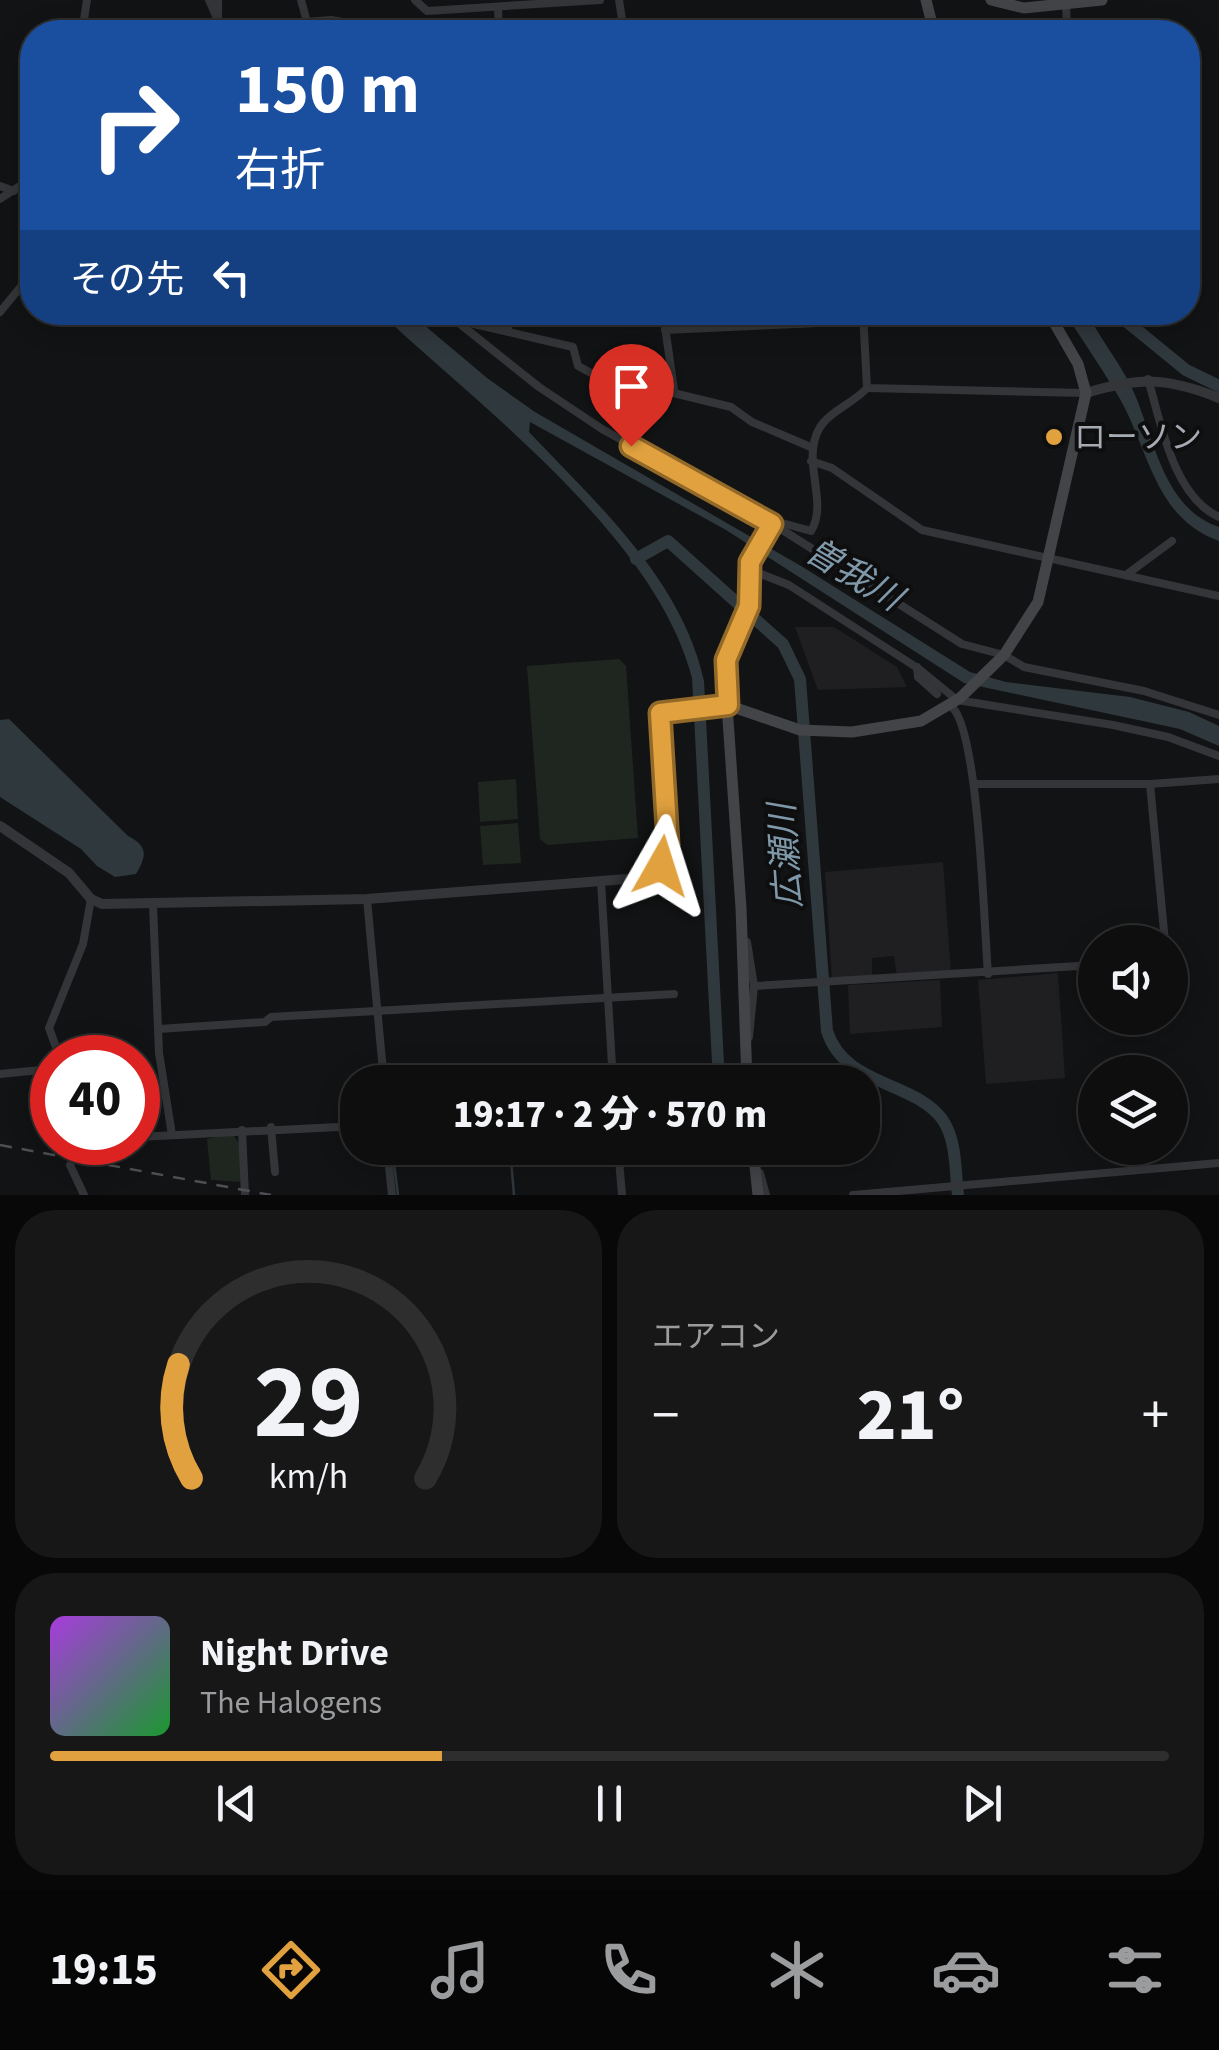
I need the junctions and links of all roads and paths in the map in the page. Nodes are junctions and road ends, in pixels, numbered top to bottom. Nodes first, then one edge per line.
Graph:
1 (415, 0) edge
2 (600, 0) edge
3 (991, 0) edge
4 (1102, 0) edge
5 (1066, 2) edge
6 (498, 10) junction
7 (498, 20) edge
8 (0, 186) edge
9 (20, 188) edge
10 (14, 191) junction
11 (0, 199) edge
12 (20, 288) edge
13 (0, 312) edge
14 (460, 325) edge
15 (482, 325) edge
16 (509, 325) edge
17 (664, 325) edge
18 (742, 325) edge
19 (864, 325) edge
20 (1055, 325) edge
21 (508, 328) junction
22 (665, 330) junction
23 (1148, 380) junction
24 (867, 388) junction
25 (674, 390) junction
26 (1086, 393) junction
27 (1219, 398) edge
28 (812, 448) junction
29 (811, 461) junction
30 (1219, 516) edge
31 (771, 525) junction
32 (1172, 541) dead end
33 (1050, 559) junction
34 (750, 562) junction
35 (1126, 575) junction
36 (1219, 596) edge
37 (1000, 658) junction
38 (917, 668) junction
39 (937, 694) dead end
40 (956, 702) junction
41 (724, 706) junction
42 (1219, 716) edge
43 (1219, 756) edge
44 (1219, 779) edge
45 (974, 784) junction
46 (1150, 784) junction
47 (0, 826) edge
48 (601, 882) junction
49 (368, 899) junction
50 (90, 900) junction
51 (152, 905) junction
52 (741, 908) junction
53 (1162, 925) edge
54 (1078, 966) edge
55 (988, 974) junction
56 (754, 986) junction
57 (674, 994) dead end
58 (608, 998) junction
59 (376, 1012) junction
60 (159, 1028) junction
61 (52, 1035) edge
62 (744, 1053) junction
63 (382, 1065) edge
64 (612, 1065) edge
65 (745, 1065) edge
66 (30, 1071) edge
67 (0, 1074) edge
68 (340, 1126) edge
69 (271, 1127) junction
70 (242, 1130) junction
71 (172, 1135) junction
72 (160, 1136) edge
73 (1219, 1163) edge
74 (70, 1165) dead end
75 (389, 1165) edge
76 (619, 1165) edge
77 (755, 1165) edge
78 (757, 1165) edge
79 (275, 1172) dead end
80 (84, 1195) edge
81 (245, 1195) edge
82 (392, 1195) edge
83 (622, 1195) edge
84 (758, 1195) edge
85 (766, 1195) edge
86 (853, 1195) edge

1 - 6 street
2 - 6 street
3 - 5 main road
4 - 5 main road
6 - 7 street
8 - 10 street
9 - 10 street
10 - 11 street
12 - 13 street
14 - 31 street
15 - 21 street
16 - 21 street
17 - 22 street
18 - 22 street
19 - 24 street
20 - 26 main road
21 - 25 street
22 - 25 street
23 - 26 street
23 - 27 street
23 - 30 street
24 - 26 street
24 - 28 street
25 - 28 street
26 - 33 main road
28 - 29 street
29 - 31 street
29 - 33 street
31 - 34 street
31 - 37 street
32 - 35 street
33 - 35 street
33 - 37 main road
34 - 38 street
34 - 41 street
35 - 36 street
37 - 40 main road
37 - 42 street
38 - 39 street
38 - 40 street
40 - 41 main road
40 - 43 street
40 - 45 street
41 - 48 street
41 - 52 main road
44 - 46 street
45 - 46 street
45 - 55 street
46 - 53 street
47 - 50 street
48 - 49 street
48 - 58 street
49 - 51 street
49 - 59 street
50 - 51 street
50 - 61 street
51 - 60 street
52 - 56 street
52 - 62 main road
54 - 55 street
55 - 56 street
56 - 62 street
57 - 58 street
58 - 59 street
58 - 64 street
59 - 60 street
59 - 63 street
60 - 71 street
62 - 65 main road
66 - 67 street
68 - 69 street
69 - 70 street
69 - 79 street
70 - 71 street
70 - 81 street
71 - 72 street
73 - 86 street
74 - 80 street
75 - 82 street
76 - 83 street
77 - 84 main road
78 - 85 street

